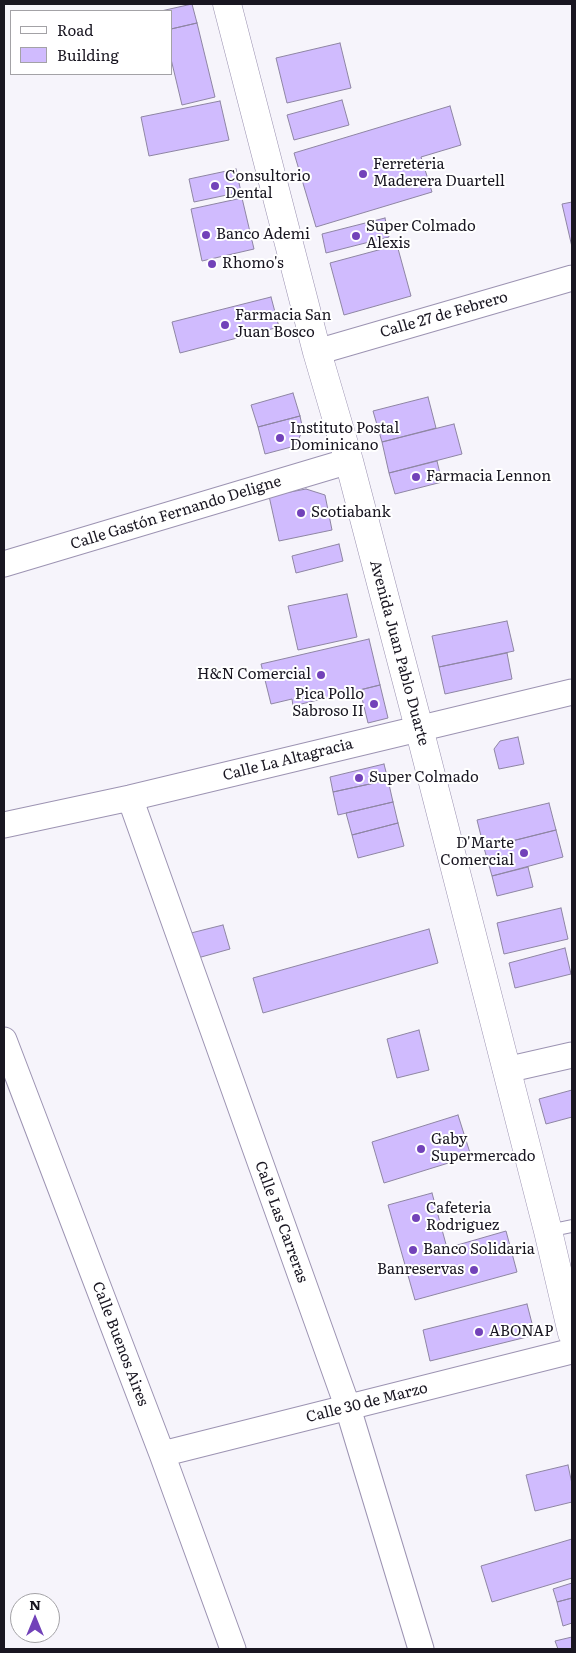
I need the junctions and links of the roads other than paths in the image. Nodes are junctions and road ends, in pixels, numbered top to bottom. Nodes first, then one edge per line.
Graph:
1 (227, 4) edge
2 (572, 278) edge
3 (316, 352) junction
4 (348, 460) junction
5 (4, 564) edge
6 (572, 692) edge
7 (419, 728) junction
8 (130, 798) junction
9 (4, 825) edge
10 (4, 1040) edge
11 (572, 1055) edge
12 (506, 1070) junction
13 (560, 1229) edge
14 (565, 1273) edge
15 (572, 1333) edge
16 (572, 1351) edge
17 (348, 1408) junction
18 (162, 1454) junction
19 (233, 1649) edge
20 (421, 1649) edge

1 - 3 main road, Avenida Juan Pablo Duarte
2 - 3 street, Calle 27 de Febrero
3 - 4 main road, Avenida Juan Pablo Duarte
4 - 5 street, Calle Gastón Fernando Deligne
4 - 7 main road, Avenida Juan Pablo Duarte
6 - 7 street, Calle La Altagracia
7 - 8 street, Calle La Altagracia
7 - 12 main road, Avenida Juan Pablo Duarte
8 - 9 street, Calle La Altagracia
8 - 17 street, Calle Las Carreras
10 - 18 street, Calle Buenos Aires
11 - 12 street
12 - 13 main road, Avenida Juan Pablo Duarte
13 - 14 main road, Avenida Juan Pablo Duarte
14 - 15 main road, Avenida Juan Pablo Duarte
16 - 17 street, Calle 30 de Marzo
17 - 18 street, Calle 30 de Marzo
17 - 20 street, Calle Las Carreras
18 - 19 street, Calle Buenos Aires

